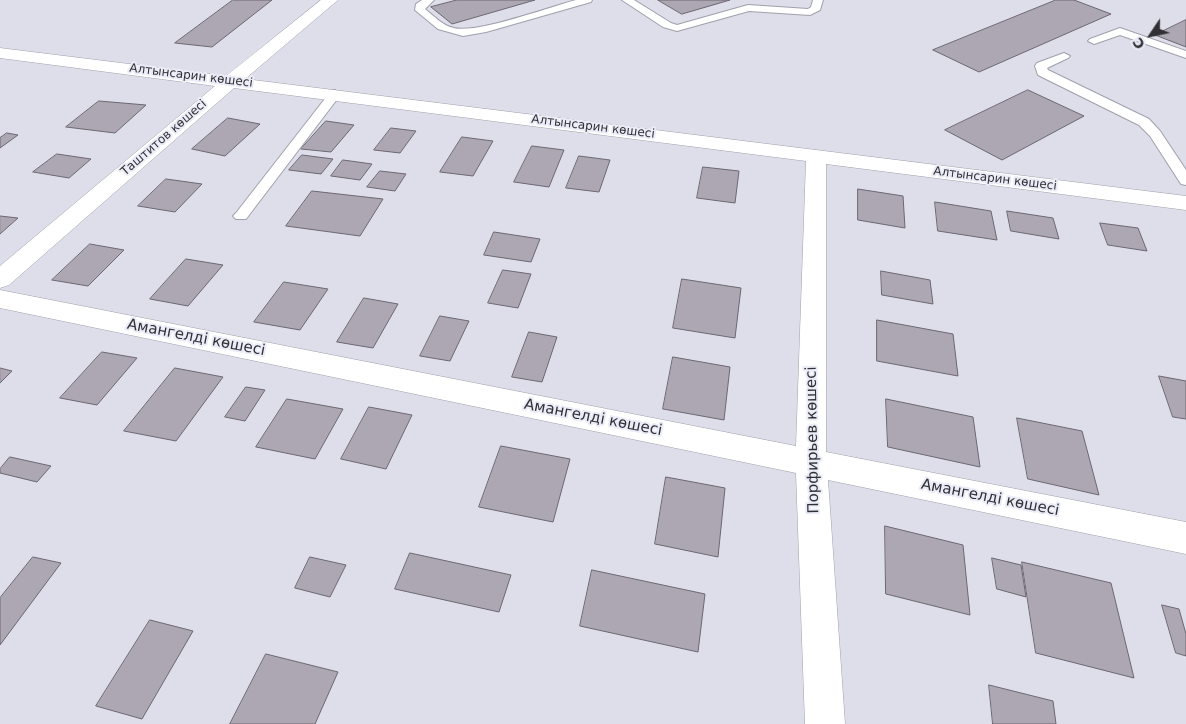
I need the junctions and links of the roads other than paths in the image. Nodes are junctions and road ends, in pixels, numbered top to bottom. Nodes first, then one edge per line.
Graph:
1 (330, 0) edge
2 (429, 0) edge
3 (587, 0) edge
4 (627, 0) edge
5 (816, 5) edge
6 (1094, 41) dead end
7 (0, 53) edge
8 (1186, 55) edge
9 (1064, 56) dead end
10 (231, 81) junction
11 (334, 94) junction
12 (816, 156) junction
13 (1186, 181) edge
14 (1186, 203) edge
15 (241, 216) dead end
16 (0, 279) edge
17 (0, 298) edge
18 (811, 462) junction
19 (1186, 538) edge
20 (825, 724) edge

1 - 10 street, Таштитов көшесі
2 - 3 lane
4 - 5 lane
6 - 8 lane
7 - 10 street, Алтынсарин көшесі
9 - 13 lane
10 - 11 street, Алтынсарин көшесі
10 - 16 street, Таштитов көшесі
11 - 12 street, Алтынсарин көшесі
11 - 15 lane
12 - 14 street, Алтынсарин көшесі
12 - 18 street, Порфирьев көшесі
17 - 18 street, Амангелді көшесі
18 - 19 street, Амангелді көшесі
18 - 20 street, Порфирьев көшесі

